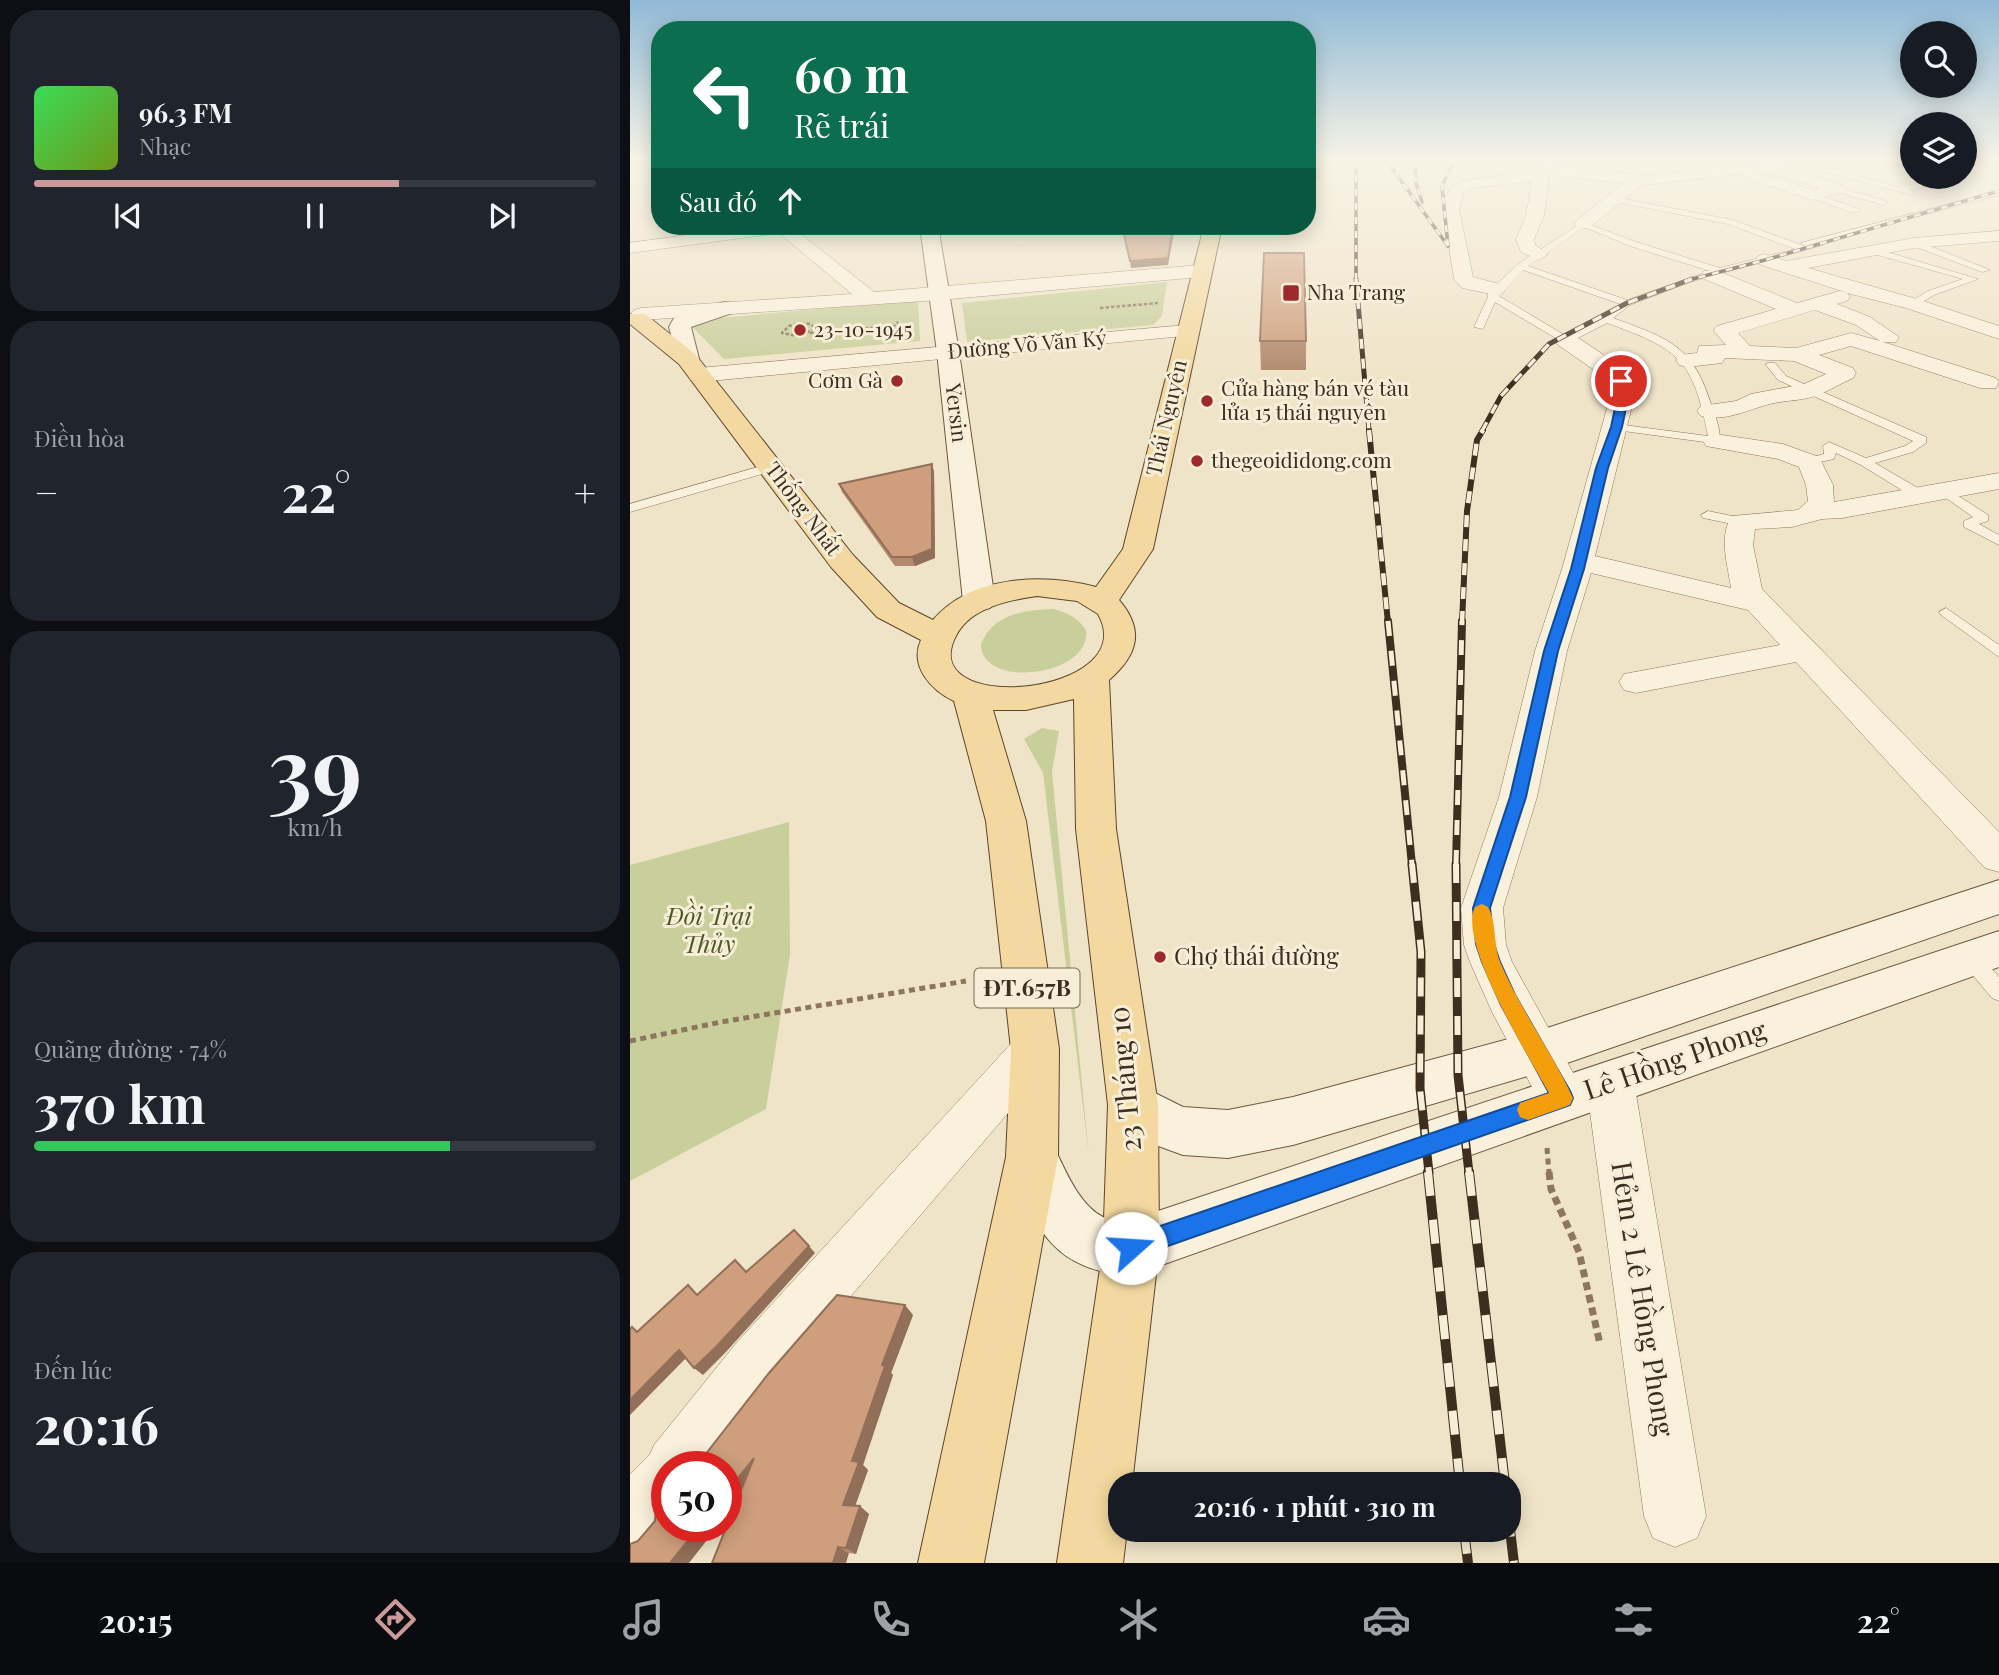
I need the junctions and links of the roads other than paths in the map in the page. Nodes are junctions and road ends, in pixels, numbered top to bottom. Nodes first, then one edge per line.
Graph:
1 (1456, 234) edge
2 (1528, 234) edge
3 (1568, 234) edge
4 (1608, 234) edge
5 (1763, 234) edge
6 (1848, 234) edge
7 (722, 235) edge
8 (796, 235) edge
9 (930, 235) edge
10 (1211, 235) edge
11 (1999, 236) edge
12 (1972, 237) junction
13 (1914, 243) junction
14 (1819, 245) dead end
15 (1800, 247) junction
16 (630, 248) edge
17 (1877, 252) junction
18 (1539, 254) junction
19 (1999, 256) edge
20 (1774, 263) junction
21 (1521, 266) junction
22 (1985, 270) dead end
23 (1201, 271) junction
24 (1716, 272) junction
25 (1743, 288) junction
26 (1861, 291) junction
27 (1494, 292) junction
28 (939, 293) junction
29 (869, 298) junction
30 (1720, 299) dead end
31 (1627, 303) junction
32 (1913, 303) junction
33 (724, 309) junction
34 (635, 316) edge
35 (1804, 316) junction
36 (1606, 319) junction
37 (1863, 321) junction
38 (1479, 327) dead end
39 (1187, 331) junction
40 (1999, 333) edge
41 (1913, 334) dead end
42 (1566, 340) junction
43 (1841, 341) junction
44 (641, 349) dead end
45 (1742, 351) junction
46 (948, 352) junction
47 (1797, 355) junction
48 (1687, 360) junction
49 (1771, 365) dead end
50 (693, 367) junction
51 (1994, 378) edge
52 (1810, 390) junction
53 (1712, 426) junction
54 (1616, 427) junction
55 (1810, 462) junction
56 (1865, 462) junction
57 (772, 467) junction
58 (1999, 481) edge
59 (1931, 492) junction
60 (630, 508) edge
61 (1818, 510) junction
62 (1708, 515) dead end
63 (1742, 522) junction
64 (1999, 541) edge
65 (1579, 561) junction
66 (979, 601) junction
67 (1102, 602) junction
68 (1758, 603) junction
69 (1946, 612) dead end
70 (939, 635) junction
71 (1801, 651) junction
72 (1999, 652) edge
73 (1091, 677) junction
74 (1636, 682) dead end
75 (970, 694) junction
76 (1999, 858) edge
77 (1999, 897) edge
78 (1990, 967) edge
79 (1035, 1049) junction
80 (1538, 1052) junction
81 (1571, 1095) junction
82 (1133, 1105) junction
83 (1032, 1157) junction
84 (1131, 1248) junction
85 (687, 1451) edge
86 (651, 1497) edge
87 (1675, 1516) dead end
88 (630, 1523) edge
89 (951, 1563) edge
90 (1090, 1563) edge

1 - 27 street
2 - 18 street
3 - 18 lane
4 - 24 lane
5 - 15 lane
6 - 15 lane
7 - 16 street
8 - 29 street
9 - 28 street, Yersin
10 - 23 main road, Thái Nguyên
11 - 12 street
12 - 13 street
12 - 19 street
13 - 17 street
13 - 22 lane
14 - 15 lane
15 - 20 lane
15 - 24 lane
17 - 20 street
17 - 32 lane
18 - 21 lane
20 - 24 lane
20 - 26 street
21 - 27 lane
21 - 31 lane
23 - 28 street
23 - 39 main road, Thái Nguyên
24 - 25 street
24 - 31 lane
25 - 30 street
25 - 35 street
26 - 32 street
26 - 35 street
27 - 38 lane
27 - 42 lane
28 - 29 street
28 - 46 street, Yersin
29 - 33 street
31 - 36 lane
32 - 40 street
33 - 34 street
33 - 50 street
34 - 50 main road, Thống Nhất
35 - 37 street
35 - 43 street
35 - 45 street
36 - 42 lane
36 - 48 lane
37 - 41 street
37 - 51 street
39 - 46 street, Đường Võ Văn Ký
39 - 67 main road, Thái Nguyên
42 - 54 street
43 - 47 street
43 - 51 street
44 - 50 main road
45 - 47 street
45 - 48 street
46 - 50 street, Đường Võ Văn Ký
46 - 66 street, Yersin
47 - 52 street
48 - 53 lane
49 - 52 lane
50 - 57 main road, Thống Nhất
52 - 53 street
52 - 56 lane
53 - 54 lane
53 - 55 street
54 - 65 street
55 - 56 lane
55 - 61 street
56 - 59 lane
57 - 60 lane
57 - 70 main road, Thống Nhất
58 - 59 street
59 - 61 street
59 - 64 lane
61 - 63 street
62 - 63 lane
63 - 68 street
65 - 68 street
65 - 80 street
66 - 67 main road
66 - 70 main road
67 - 73 main road
68 - 71 street
69 - 72 lane
70 - 75 main road
71 - 74 street
71 - 76 street
73 - 75 main road
73 - 82 main road, 23 Tháng 10 / ĐT.657B
75 - 79 main road, ĐT.657B
77 - 80 street, Lê Hồng Phong
78 - 81 street, Lê Hồng Phong
79 - 83 main road, ĐT.657B
79 - 85 street
80 - 81 street
80 - 82 street, Lê Hồng Phong
81 - 84 street, Lê Hồng Phong
81 - 87 street, Hẻm 2 Lê Hồng Phong
82 - 84 main road, 23 Tháng 10 / ĐT.657B
83 - 84 street, Lê Hồng Phong
83 - 89 main road, ĐT.657B
84 - 90 main road, 23 Tháng 10 / ĐT.657B
86 - 88 street

